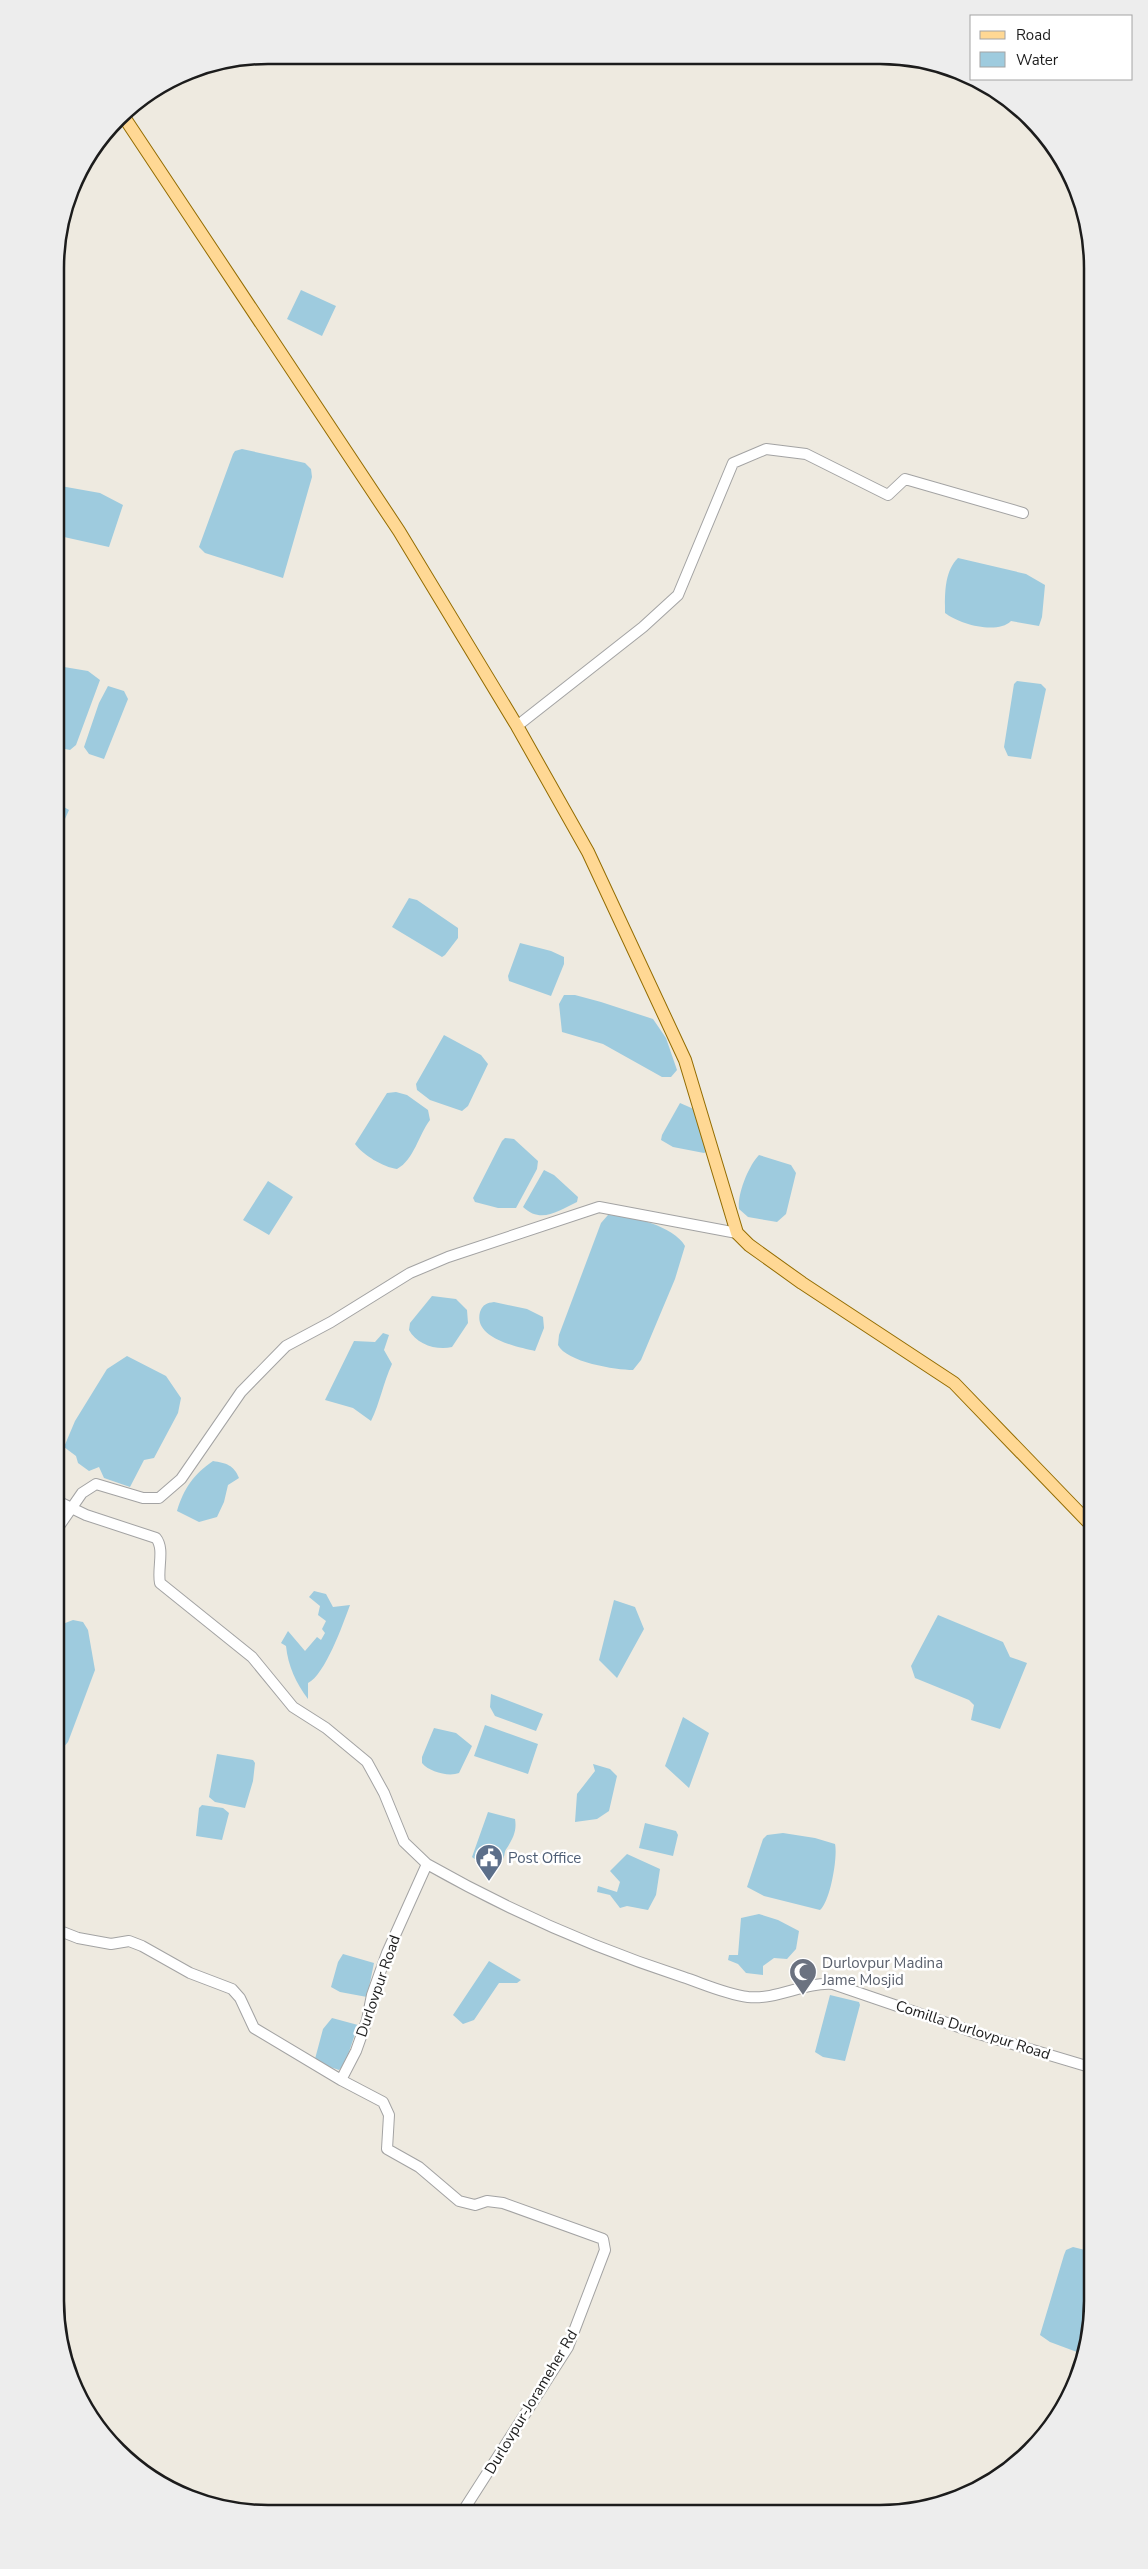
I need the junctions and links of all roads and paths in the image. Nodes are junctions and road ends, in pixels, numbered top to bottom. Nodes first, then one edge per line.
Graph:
1 (127, 121) edge
2 (1023, 513) dead end
3 (517, 726) junction
4 (737, 1233) junction
5 (64, 1505) edge
6 (70, 1508) junction
7 (1084, 1517) edge
8 (64, 1518) edge
9 (427, 1864) junction
10 (64, 1933) edge
11 (1084, 2065) edge
12 (341, 2080) junction
13 (467, 2505) edge

1 - 3 main road
2 - 3 street
3 - 4 main road
4 - 6 street
4 - 7 main road
5 - 6 street
6 - 8 street
6 - 9 street
9 - 11 street, Comilla Durlovpur Road
9 - 12 street, Durlovpur Road
10 - 12 street
12 - 13 street, Durlovpur-Jorameher Rd

